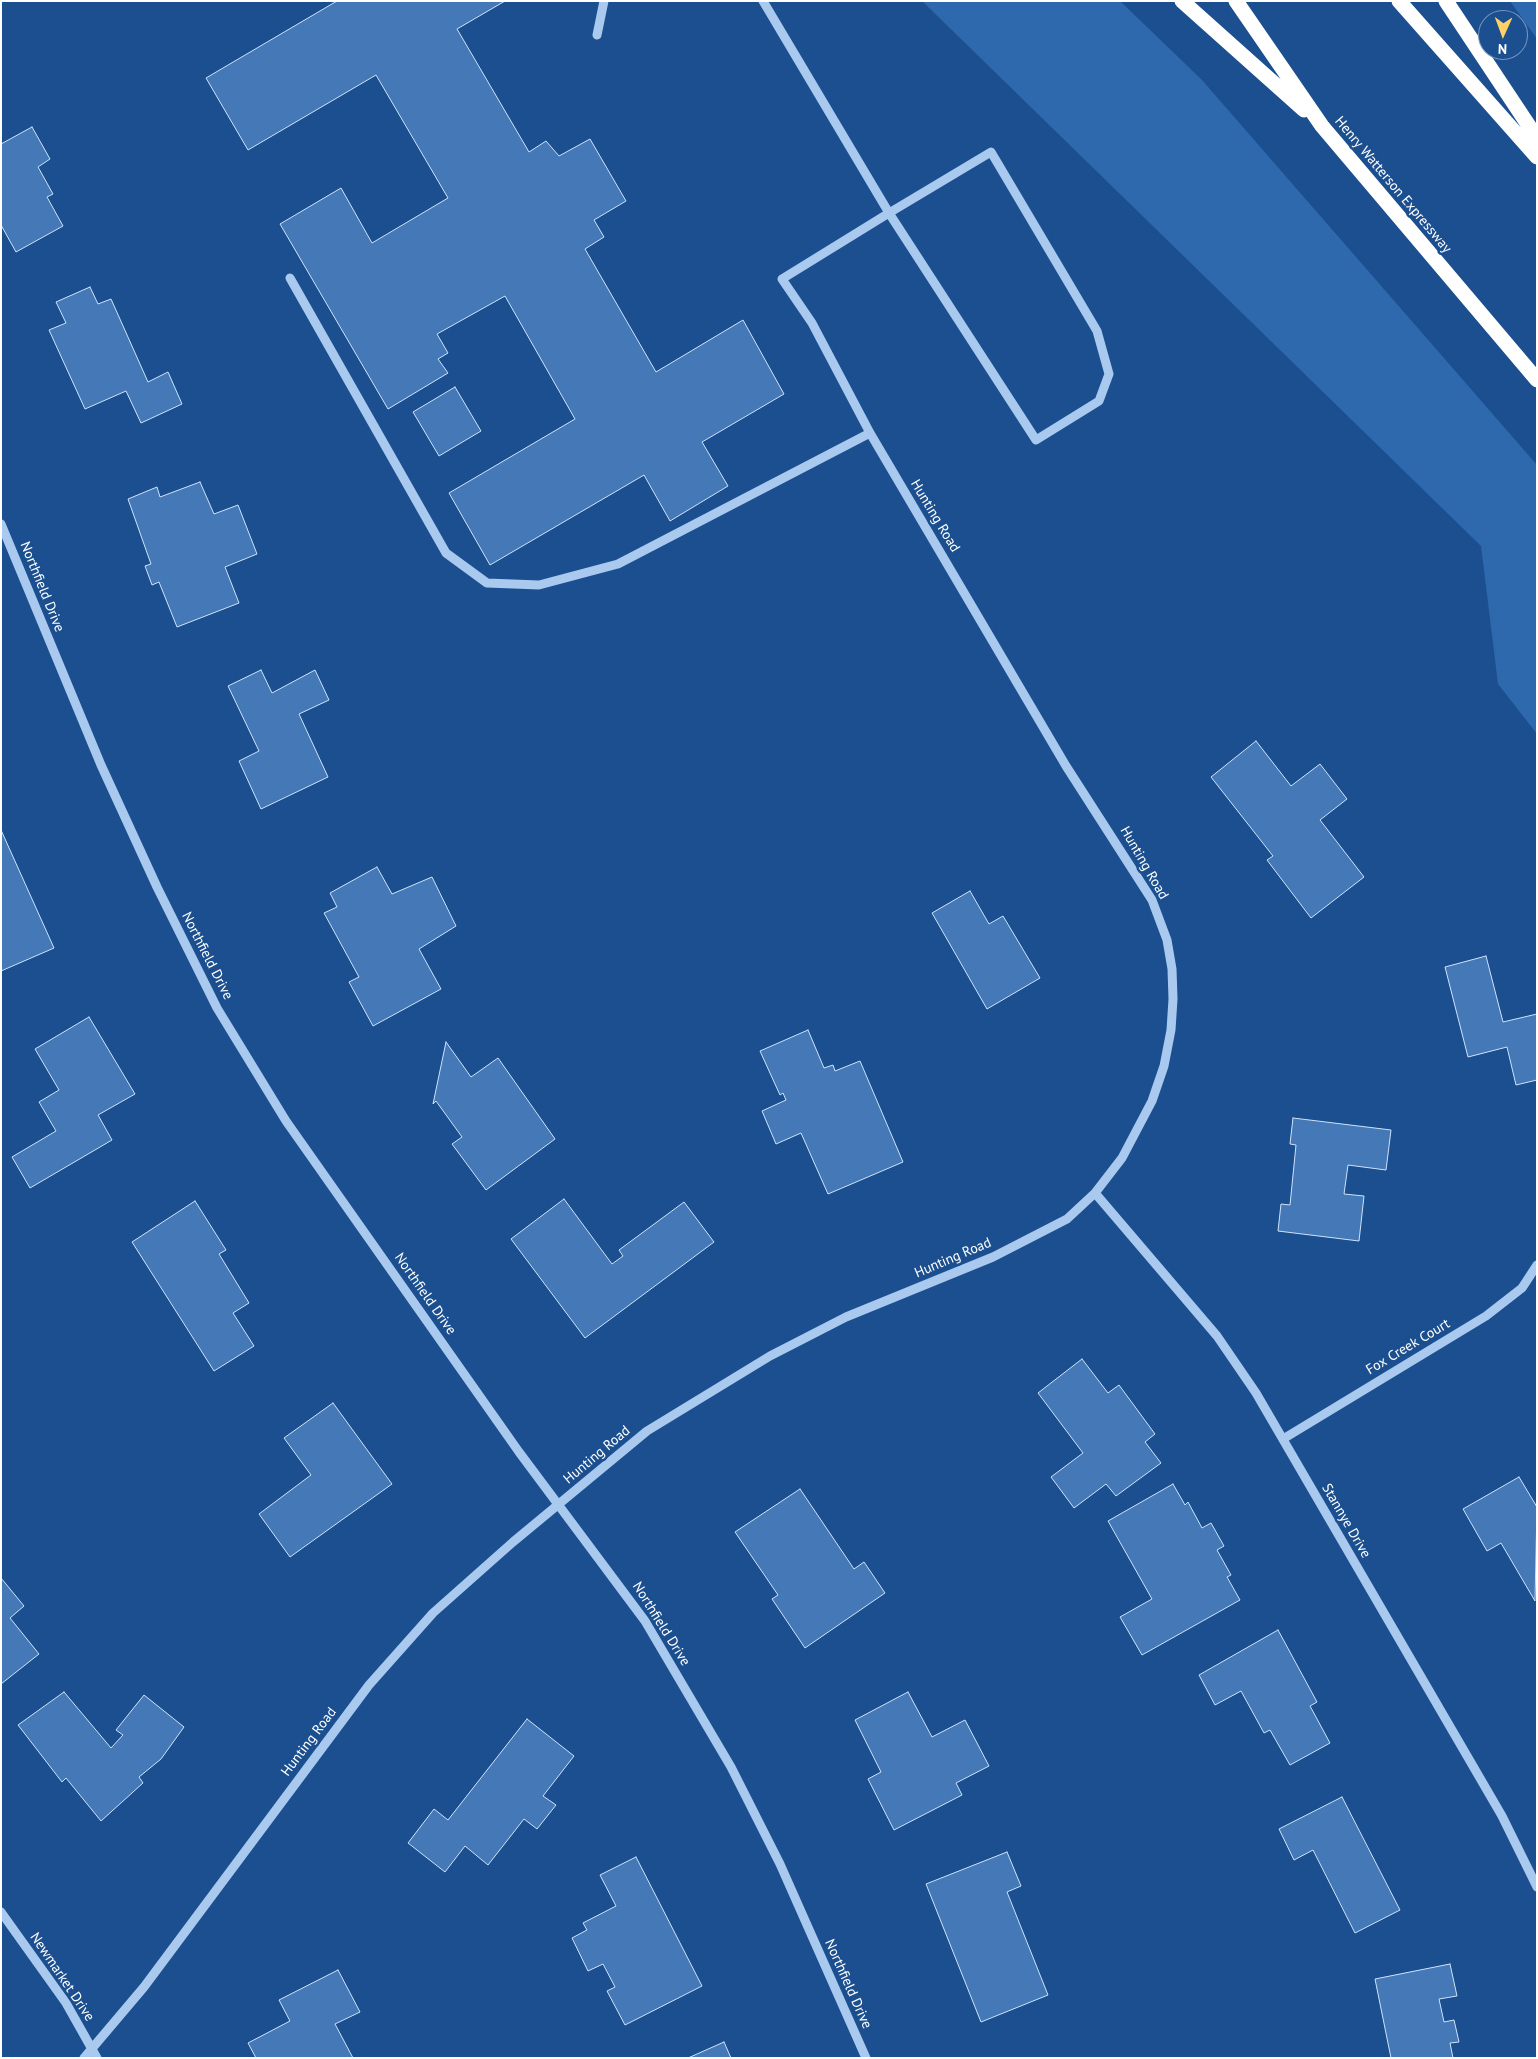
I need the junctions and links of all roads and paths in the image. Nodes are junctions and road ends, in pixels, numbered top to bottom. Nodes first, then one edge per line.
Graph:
1 (604, 1) edge
2 (763, 1) edge
3 (1182, 1) edge
4 (1236, 1) edge
5 (1399, 1) edge
6 (1446, 1) edge
7 (597, 35) dead end
8 (1322, 126) junction
9 (1537, 138) edge
10 (1537, 157) edge
11 (889, 213) junction
12 (290, 278) dead end
13 (1537, 380) edge
14 (870, 433) junction
15 (1, 524) edge
16 (1095, 1194) junction
17 (1537, 1266) edge
18 (1283, 1439) junction
19 (559, 1505) junction
20 (1537, 1887) edge
21 (1, 1912) edge
22 (94, 2054) edge
23 (84, 2058) edge
24 (866, 2058) edge

1 - 7 street
2 - 11 street
3 - 8 highway
4 - 8 highway, Henry Watterson Expressway
5 - 10 highway
6 - 9 highway
8 - 13 highway, Henry Watterson Expressway
11 - 11 street
11 - 14 street, Hunting Road
12 - 14 street
14 - 16 street, Hunting Road
15 - 19 street, Northfield Drive
16 - 18 street, Stannye Drive
16 - 19 street, Hunting Road
17 - 18 street, Fox Creek Court
18 - 20 street, Stannye Drive
19 - 22 street, Hunting Road
19 - 24 street, Northfield Drive
21 - 22 street, Newmarket Drive
22 - 23 street, Hunting Road

